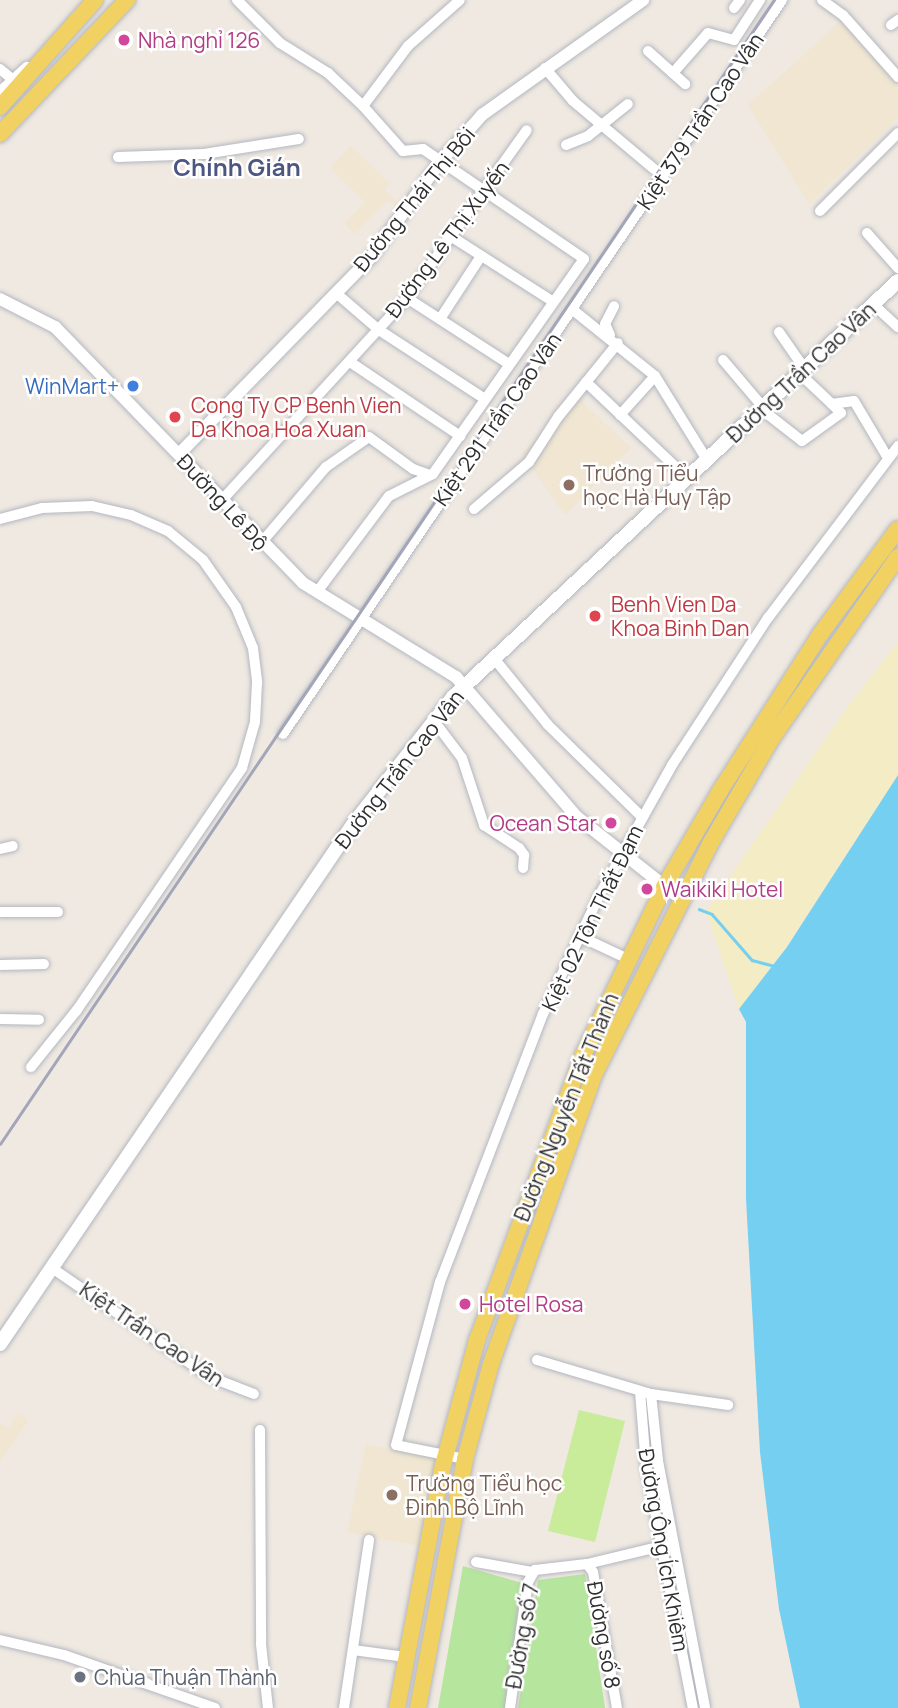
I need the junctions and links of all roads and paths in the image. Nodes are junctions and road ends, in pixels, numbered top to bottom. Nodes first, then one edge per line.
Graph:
1 (95, 0) edge
2 (127, 0) edge
3 (237, 0) edge
4 (460, 0) edge
5 (643, 0) edge
6 (782, 0) edge
7 (822, 0) edge
8 (756, 2) edge
9 (648, 51) dead end
10 (47, 53) junction
11 (545, 68) junction
12 (0, 69) edge
13 (673, 73) junction
14 (898, 78) edge
15 (52, 79) junction
16 (13, 80) junction
17 (685, 84) dead end
18 (0, 93) edge
19 (628, 104) dead end
20 (363, 106) junction
21 (0, 107) edge
22 (0, 121) edge
23 (603, 125) junction
24 (527, 130) dead end
25 (0, 134) edge
26 (897, 136) edge
27 (299, 139) dead end
28 (0, 143) edge
29 (566, 145) dead end
30 (118, 157) dead end
31 (440, 162) junction
32 (654, 169) dead end
33 (485, 192) junction
34 (820, 211) dead end
35 (867, 233) dead end
36 (452, 237) junction
37 (618, 242) joint
38 (481, 256) junction
39 (898, 268) edge
40 (898, 281) edge
41 (336, 293) junction
42 (407, 298) junction
43 (0, 299) edge
44 (552, 301) junction
45 (873, 304) junction
46 (614, 306) dead end
47 (573, 310) junction
48 (440, 319) junction
49 (898, 327) edge
50 (379, 330) junction
51 (779, 332) dead end
52 (610, 335) junction
53 (618, 343) junction
54 (723, 360) dead end
55 (350, 362) junction
56 (509, 364) junction
57 (802, 371) junction
58 (655, 376) junction
59 (586, 382) junction
60 (485, 399) junction
61 (831, 403) junction
62 (762, 408) junction
63 (620, 415) junction
64 (460, 436) junction
65 (898, 446) edge
66 (179, 454) junction
67 (888, 458) junction
68 (706, 460) junction
69 (430, 475) junction
70 (687, 478) junction
71 (222, 500) junction
72 (474, 509) dead end
73 (0, 519) edge
74 (898, 529) edge
75 (261, 543) junction
76 (898, 557) edge
77 (317, 592) junction
78 (361, 620) junction
79 (829, 621) junction
80 (844, 632) junction
81 (493, 657) junction
82 (464, 685) junction
83 (434, 720) junction
84 (283, 734) dead end
85 (642, 817) junction
86 (13, 846) dead end
87 (0, 849) edge
88 (622, 852) junction
89 (523, 868) dead end
90 (664, 887) junction
91 (681, 899) junction
92 (0, 912) edge
93 (58, 912) dead end
94 (579, 936) junction
95 (628, 960) junction
96 (44, 964) dead end
97 (0, 965) edge
98 (0, 1019) edge
99 (39, 1020) dead end
100 (31, 1067) dead end
101 (535, 1181) junction
102 (553, 1186) junction
103 (52, 1268) junction
104 (0, 1344) edge
105 (537, 1360) dead end
106 (640, 1391) junction
107 (254, 1394) dead end
108 (651, 1394) junction
109 (728, 1405) dead end
110 (260, 1430) dead end
111 (445, 1456) junction
112 (464, 1459) junction
113 (369, 1540) dead end
114 (673, 1543) junction
115 (662, 1545) junction
116 (476, 1562) dead end
117 (587, 1564) junction
118 (536, 1569) junction
119 (0, 1640) edge
120 (353, 1650) junction
121 (406, 1657) junction
122 (215, 1708) edge
123 (268, 1708) edge
124 (344, 1708) edge
125 (397, 1708) edge
126 (418, 1708) edge
127 (510, 1708) edge
128 (617, 1708) edge
129 (693, 1708) edge
130 (705, 1708) edge

1 - 10 main road
2 - 15 main road
3 - 20 street
4 - 20 street
5 - 11 street, Đường Thái Thị Bôi
6 - 37 street, Kiệt 379 Trần Cao Vân
7 - 14 street
8 - 13 street
9 - 13 street
10 - 16 street
10 - 21 main road
11 - 23 street
11 - 31 street, Đường Thái Thị Bôi
12 - 16 street
13 - 17 street
15 - 22 main road
15 - 25 main road
15 - 28 street
16 - 18 street
19 - 23 street
20 - 31 street
23 - 29 street
23 - 32 street
24 - 33 street, Đường Lê Thị Xuyến
26 - 34 street
27 - 30 street
31 - 33 street
31 - 41 street, Đường Thái Thị Bôi
33 - 36 street, Đường Lê Thị Xuyến
33 - 44 street
35 - 39 street
36 - 38 street
36 - 42 street, Đường Lê Thị Xuyến
37 - 47 street, Kiệt 291 Trần Cao Vân
38 - 44 street
38 - 48 street
40 - 45 main road, Đường Trần Cao Vân
41 - 50 street
41 - 66 street, Đường Thái Thị Bôi
42 - 48 street
42 - 50 street, Đường Lê Thị Xuyến
43 - 66 street, Đường Lê Độ
44 - 56 street
45 - 49 street
45 - 57 main road, Đường Trần Cao Vân
46 - 52 street
47 - 52 street, Kiệt 291 Trần Cao Vân
47 - 78 street, Kiệt 291 Trần Cao Vân
48 - 56 street
50 - 55 street, Đường Lê Thị Xuyến
50 - 60 street
51 - 57 street
52 - 53 street, Kiệt 291 Trần Cao Vân
53 - 58 street, Kiệt 291 Trần Cao Vân
53 - 59 street
54 - 62 street
55 - 64 street
55 - 71 street, Đường Lê Thị Xuyến
56 - 60 street
57 - 61 street
57 - 62 main road, Đường Trần Cao Vân
58 - 63 street
58 - 68 street, Kiệt 291 Trần Cao Vân
59 - 63 street
59 - 72 street
60 - 64 street
61 - 62 street
61 - 67 street
62 - 68 main road, Đường Trần Cao Vân
63 - 70 street
64 - 69 street
65 - 67 street, Kiệt 02 Tôn Thất Đạm
66 - 71 street, Đường Lê Độ
67 - 85 street, Kiệt 02 Tôn Thất Đạm
68 - 70 main road, Đường Trần Cao Vân
69 - 75 street
69 - 77 street
70 - 81 main road, Đường Trần Cao Vân
71 - 75 street, Đường Lê Độ
73 - 100 street
74 - 79 main road, Đường Nguyễn Tất Thành
75 - 77 street, Đường Lê Độ
76 - 80 main road, Đường Nguyễn Tất Thành
77 - 78 street, Đường Lê Độ
78 - 82 street, Đường Lê Độ
78 - 84 street, Kiệt 291 Trần Cao Vân
79 - 80 main road
79 - 90 main road, Đường Nguyễn Tất Thành
80 - 91 main road, Đường Nguyễn Tất Thành
81 - 82 main road, Đường Trần Cao Vân
81 - 85 street
82 - 83 main road, Đường Trần Cao Vân
82 - 88 street, Đường Lê Độ
83 - 89 street
83 - 103 main road, Đường Trần Cao Vân
85 - 88 street, Kiệt 02 Tôn Thất Đạm
86 - 87 street
88 - 90 street, Đường Lê Độ
88 - 94 street, Kiệt 02 Tôn Thất Đạm
90 - 91 street, Đường Lê Độ
90 - 95 main road, Đường Nguyễn Tất Thành
91 - 102 main road, Đường Nguyễn Tất Thành
92 - 93 street
94 - 95 street
94 - 111 street, Kiệt 02 Tôn Thất Đạm
95 - 101 main road, Đường Nguyễn Tất Thành
96 - 97 street
98 - 99 street
101 - 102 main road
101 - 111 main road, Đường Nguyễn Tất Thành
102 - 112 main road, Đường Nguyễn Tất Thành
103 - 104 main road, Đường Trần Cao Vân
103 - 107 street, Kiệt Trần Cao Vân
105 - 106 street
106 - 108 street
106 - 115 street, Đường Ông Ích Khiêm
108 - 109 street
108 - 114 street, Đường Ông Ích Khiêm
110 - 123 street
111 - 112 street
111 - 121 main road, Đường Nguyễn Tất Thành
112 - 126 main road, Đường Nguyễn Tất Thành
113 - 120 street
114 - 115 street
114 - 130 street, Đường Ông Ích Khiêm
115 - 117 street
115 - 129 street, Đường Ông Ích Khiêm
116 - 118 street
117 - 118 street
117 - 128 street, Đường số 8
118 - 127 street, Đường số 7
119 - 122 street
120 - 121 street
120 - 124 street
121 - 125 main road, Đường Nguyễn Tất Thành

